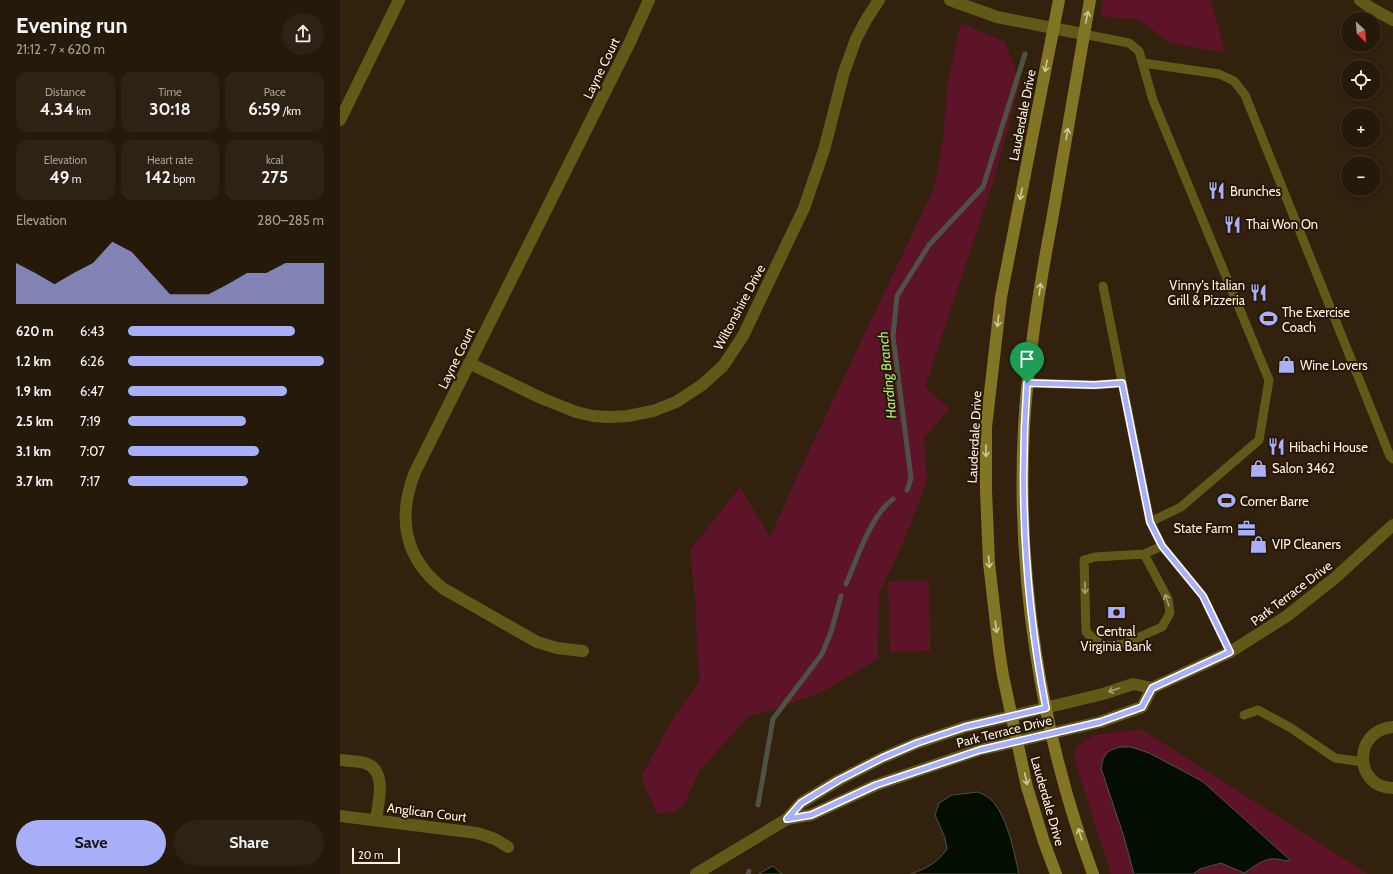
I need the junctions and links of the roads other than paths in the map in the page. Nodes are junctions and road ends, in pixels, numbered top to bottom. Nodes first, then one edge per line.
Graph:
1 (399, 0) edge
2 (649, 0) edge
3 (879, 0) edge
4 (950, 0) edge
5 (1059, 0) edge
6 (1090, 0) edge
7 (1360, 0) edge
8 (1393, 20) edge
9 (1053, 28) junction
10 (1084, 34) junction
11 (1143, 63) junction
12 (341, 115) edge
13 (1102, 286) dead end
14 (469, 363) junction
15 (1027, 383) junction
16 (1122, 383) junction
17 (1393, 458) edge
18 (1150, 522) junction
19 (1393, 525) edge
20 (1162, 546) junction
21 (1144, 554) junction
22 (583, 651) dead end
23 (1230, 652) junction
24 (1152, 688) junction
25 (1046, 708) junction
26 (1012, 715) junction
27 (1244, 715) dead end
28 (1393, 727) edge
29 (1051, 733) junction
30 (1017, 741) junction
31 (340, 760) edge
32 (1363, 762) junction
33 (1393, 788) edge
34 (340, 816) edge
35 (787, 819) junction
36 (376, 820) junction
37 (508, 847) dead end
38 (696, 874) edge
39 (1056, 874) edge
40 (1093, 874) edge

1 - 12 street
2 - 14 street, Layne Court
3 - 14 street, Wiltonshire Drive
4 - 9 street
5 - 9 main road, Lauderdale Drive
10 -> 6 main road, Lauderdale Drive
7 - 8 street
9 - 10 street
9 -> 26 main road, Lauderdale Drive
10 - 11 lane
15 -> 10 main road, Lauderdale Drive
11 - 17 lane
11 - 18 lane
13 - 16 lane
14 - 22 street, Layne Court
15 - 16 lane
15 - 25 main road, Lauderdale Drive
16 - 18 lane
18 - 20 lane
19 - 23 street, Park Terrace Drive
20 - 21 lane
20 - 23 lane
21 -> 21 lane
23 - 24 street, Park Terrace Drive
24 -> 25 street, Park Terrace Drive
24 - 29 street, Park Terrace Drive
25 - 26 street, Park Terrace Drive
25 - 29 main road, Lauderdale Drive
26 - 30 main road, Lauderdale Drive
26 - 35 street, Park Terrace Drive
27 - 32 lane
28 - 32 street
29 - 30 street, Park Terrace Drive
40 -> 29 main road, Lauderdale Drive
30 - 35 street, Park Terrace Drive
30 -> 39 main road, Lauderdale Drive
31 - 36 street
32 - 33 street
34 - 36 street, Anglican Court
35 - 38 street, Park Terrace Drive
36 - 37 street, Anglican Court

